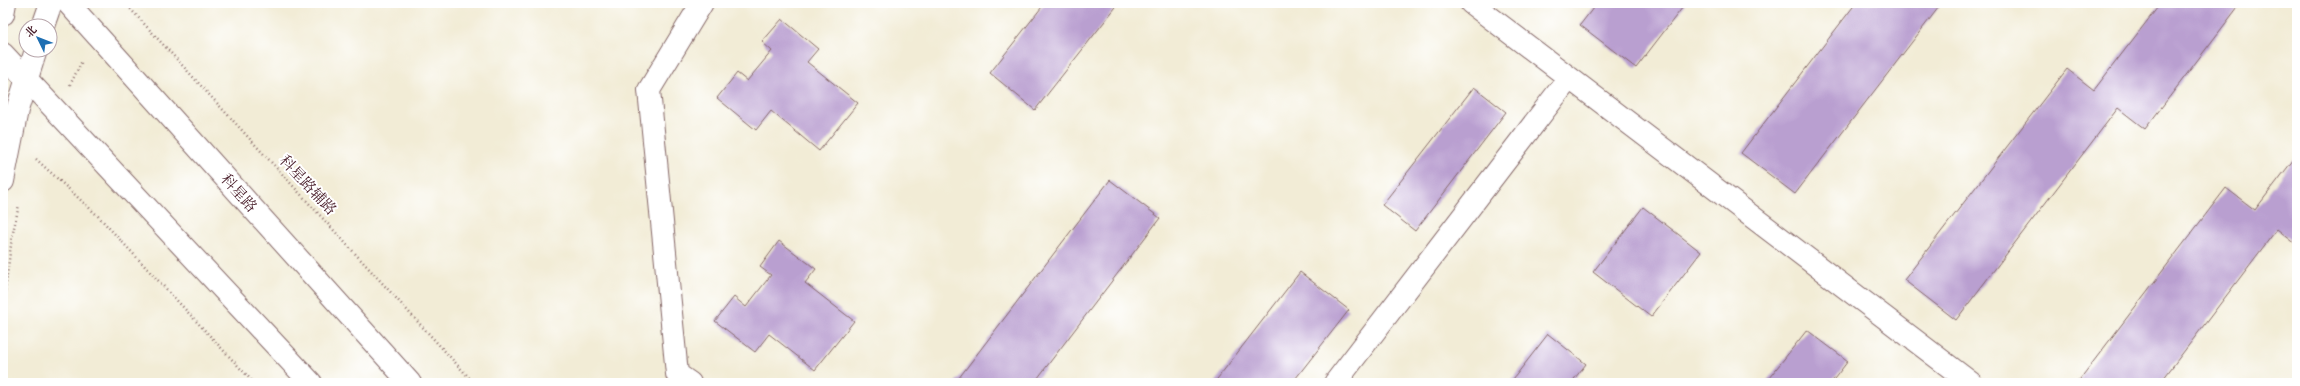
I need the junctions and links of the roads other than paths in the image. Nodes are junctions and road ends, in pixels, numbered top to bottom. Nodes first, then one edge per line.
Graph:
1 (5, 3) edge
2 (51, 3) edge
3 (68, 3) edge
4 (702, 3) edge
5 (1471, 3) edge
6 (3, 14) edge
7 (46, 18) edge
8 (3, 54) edge
9 (34, 58) edge
10 (1569, 78) junction
11 (27, 80) junction
12 (3, 181) edge
13 (311, 383) edge
14 (410, 383) edge
15 (690, 383) edge
16 (1335, 383) edge
17 (1971, 383) edge

1 - 6 street
2 - 7 street
3 - 14 street, 科星路
4 - 15 street
5 - 10 street
8 - 11 street
9 - 11 street
10 - 16 street
10 - 17 street
11 - 12 street
11 - 13 street

